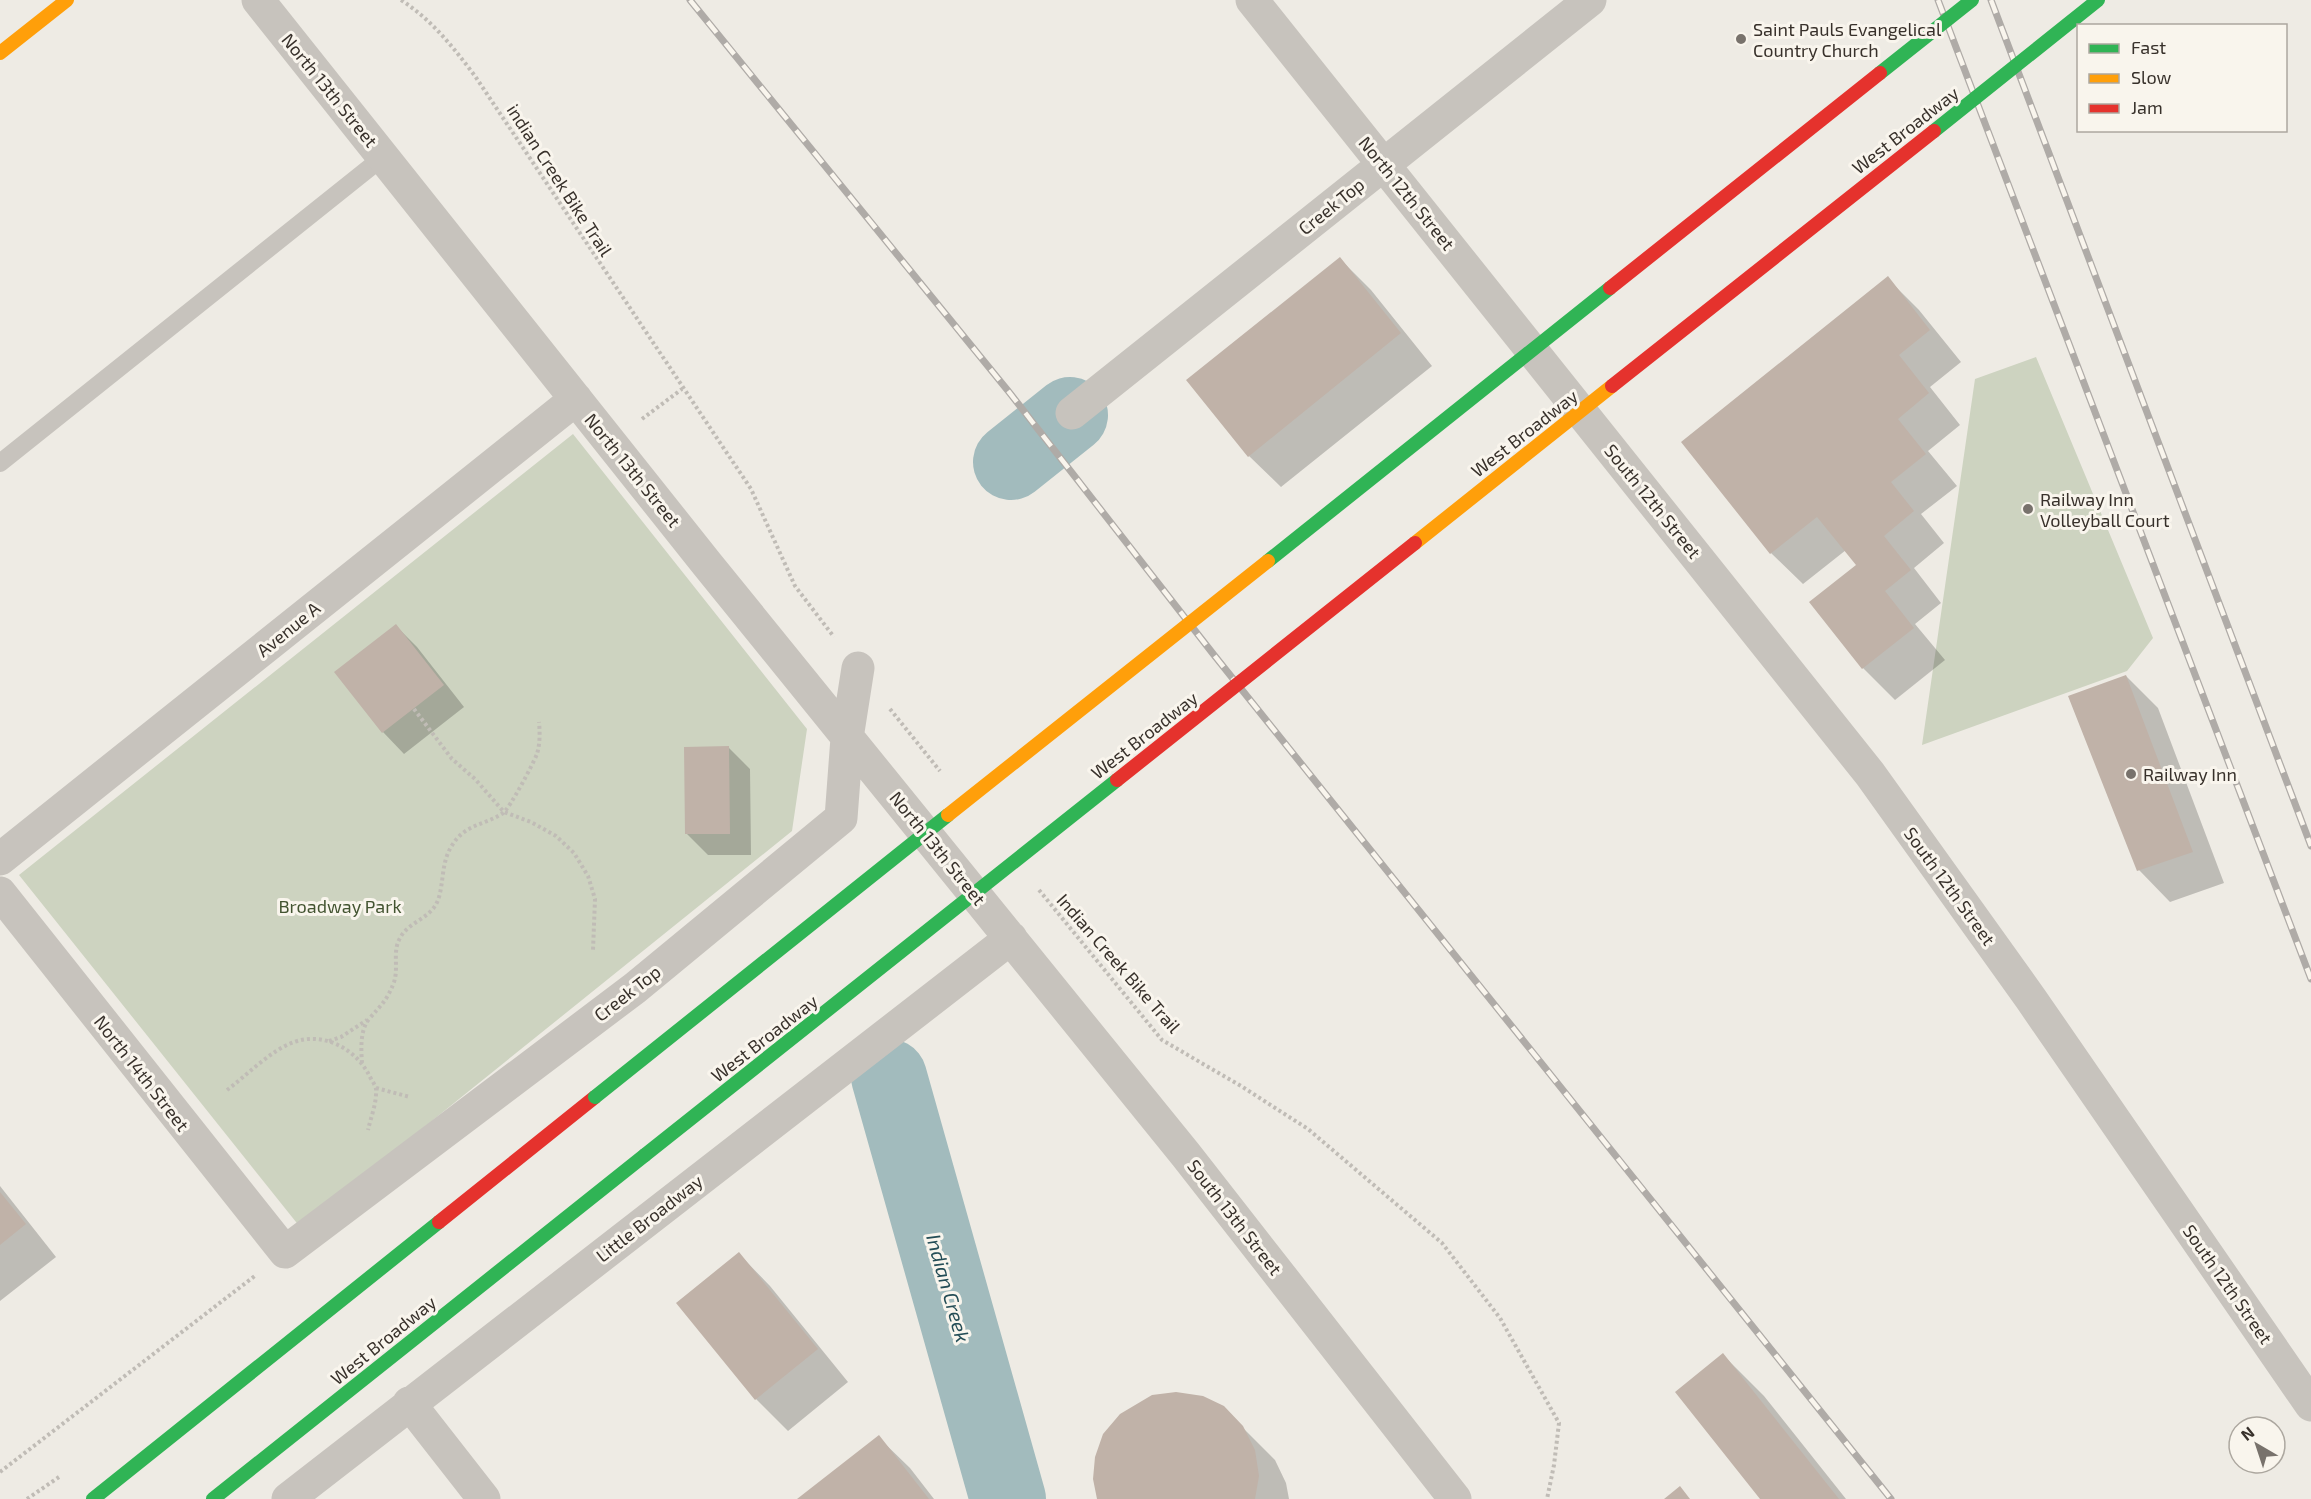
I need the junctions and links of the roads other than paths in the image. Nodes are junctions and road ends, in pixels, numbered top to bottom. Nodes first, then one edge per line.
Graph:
1 (66, 0) edge
2 (258, 0) edge
3 (1252, 0) edge
4 (1590, 0) edge
5 (1972, 0) edge
6 (2098, 0) edge
7 (0, 53) edge
8 (383, 157) junction
9 (1384, 164) junction
10 (1561, 387) joint
11 (576, 399) junction
12 (1072, 413) dead end
13 (0, 463) edge
14 (858, 668) road end
15 (847, 738) junction
16 (0, 859) edge
17 (0, 893) edge
18 (1011, 938) junction
19 (285, 1252) joint
20 (409, 1403) junction
21 (2311, 1405) edge
22 (472, 1495) edge
23 (93, 1499) edge
24 (213, 1499) edge
25 (288, 1499) edge
26 (1455, 1499) edge

1 - 7 main road
2 - 8 street, North 13th Street
3 - 9 street, North 12th Street
4 - 9 street, Creek Top
5 - 23 main road, bridge
6 - 24 main road, West Broadway, bridge
8 - 11 street, North 13th Street
8 - 13 lane
9 - 10 street, North 12th Street
9 - 12 street, Creek Top
10 - 21 street, South 12th Street
11 - 15 street, North 13th Street
11 - 16 street, Avenue A
14 - 15 street, Creek Top
15 - 18 street, North 13th Street
15 - 19 street, Creek Top
17 - 19 street, North 14th Street
18 - 20 street, Little Broadway
18 - 26 street, South 13th Street
20 - 22 street
20 - 25 street, Little Broadway

